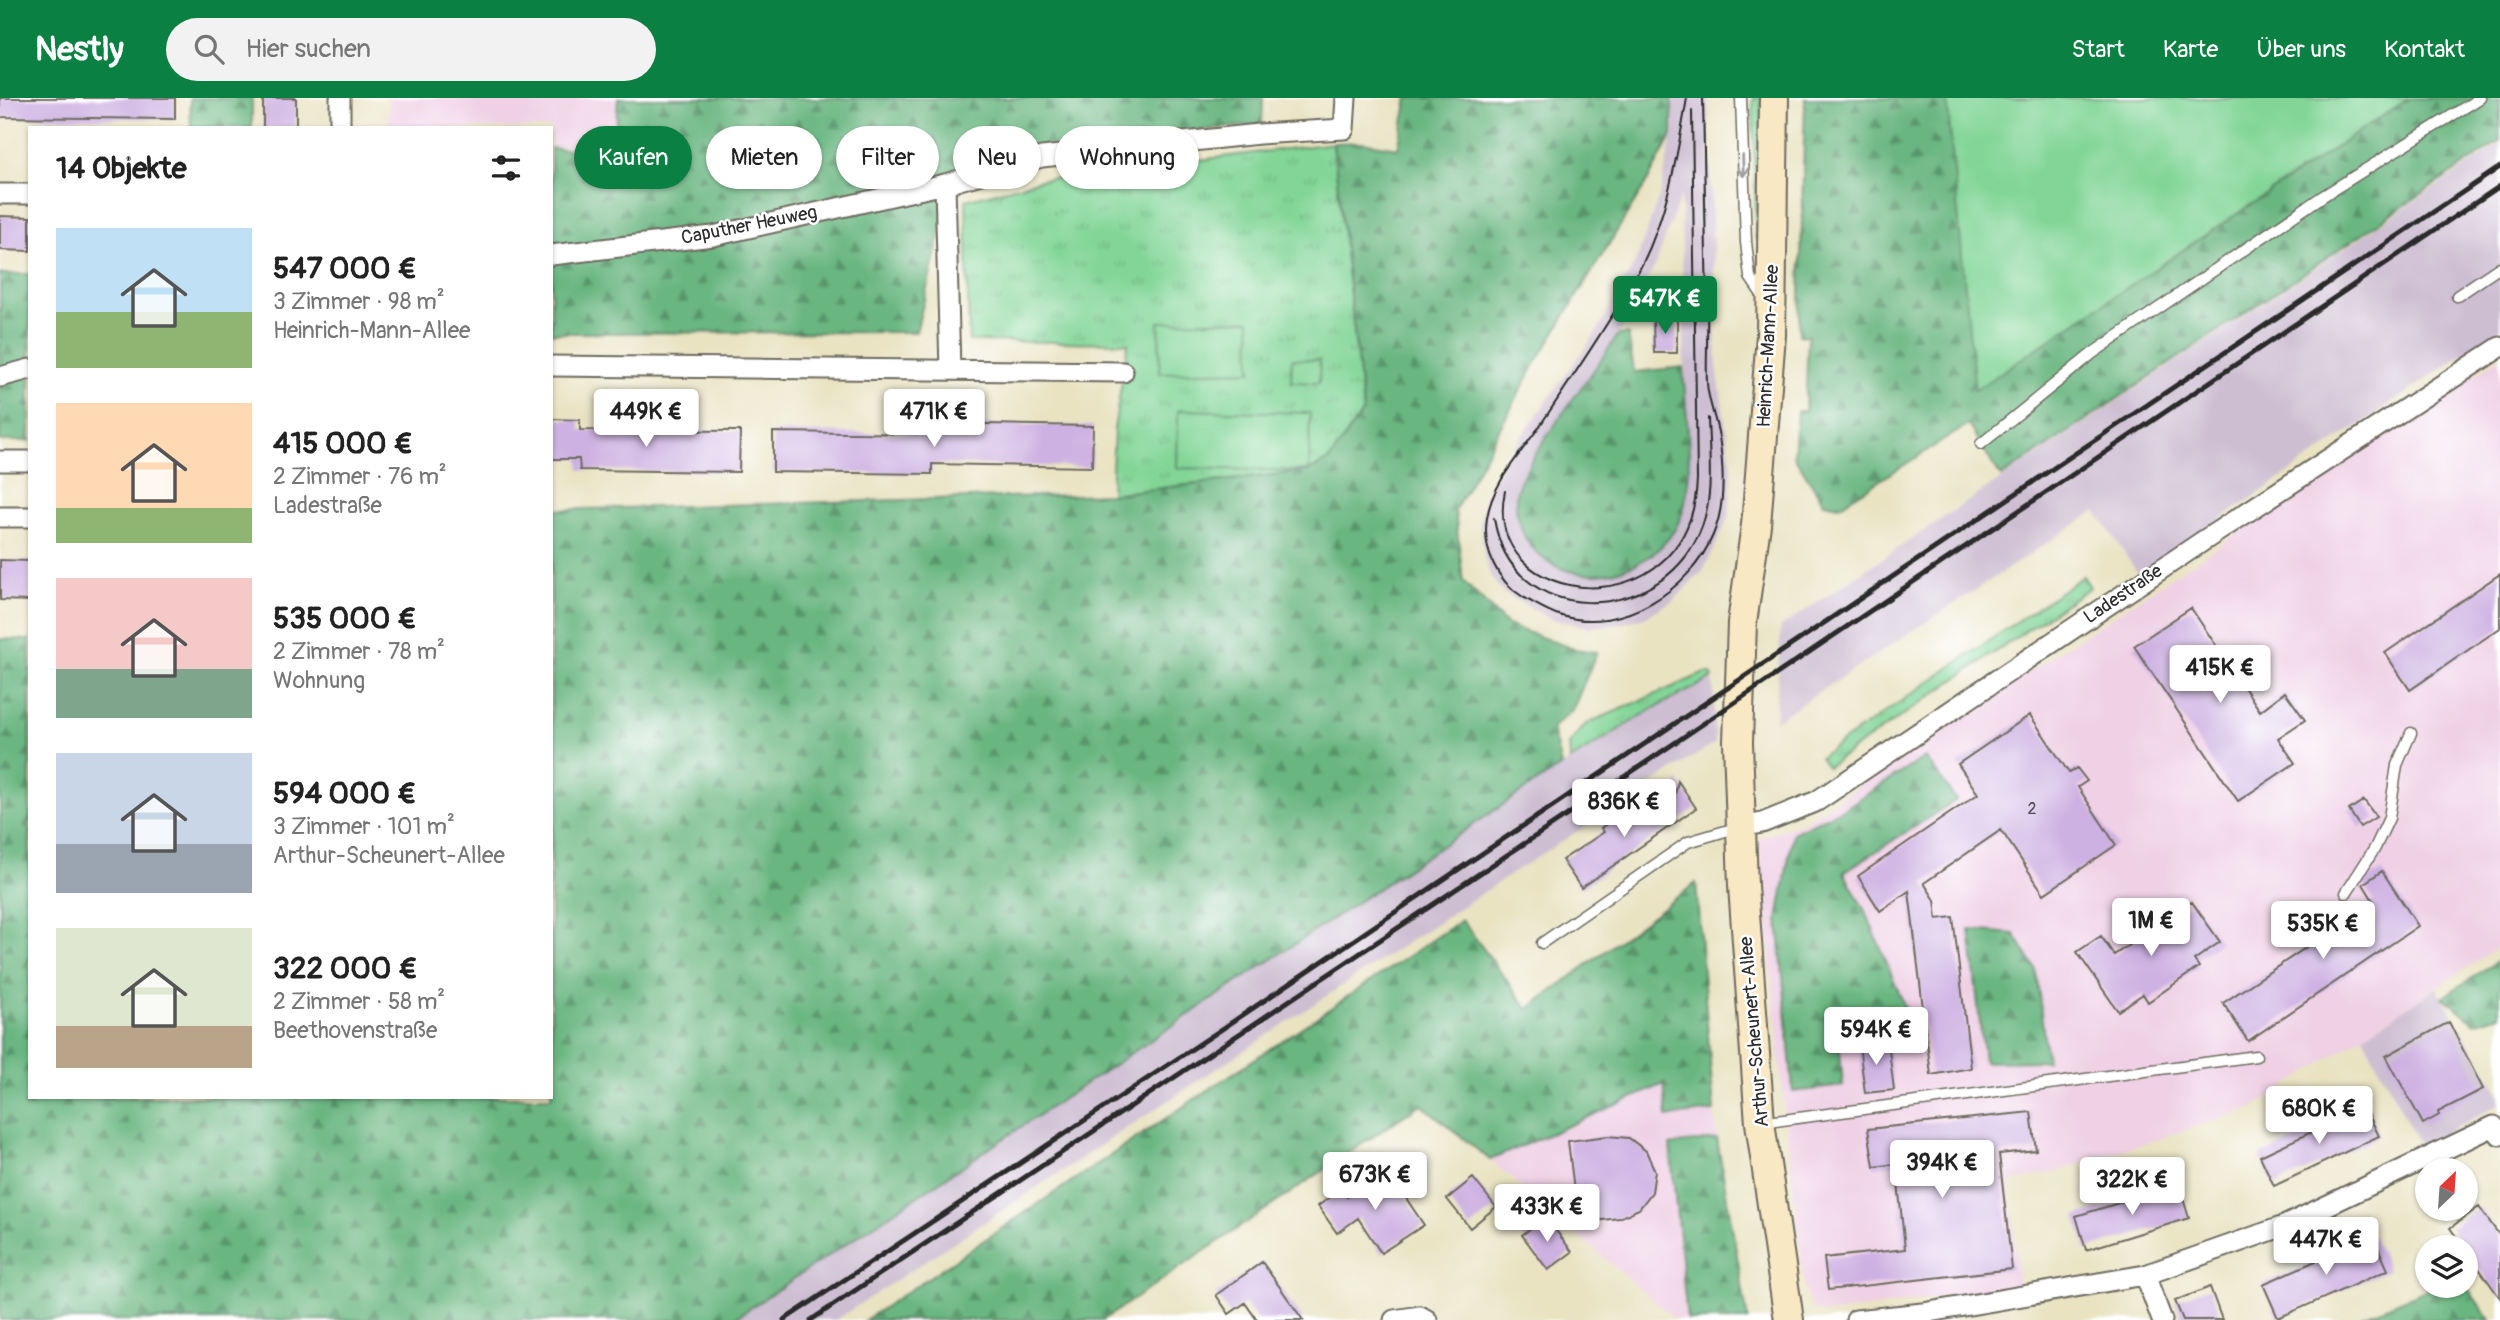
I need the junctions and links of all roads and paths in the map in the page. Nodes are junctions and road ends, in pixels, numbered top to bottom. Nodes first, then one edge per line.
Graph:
1 (340, 98) edge
2 (1346, 98) edge
3 (1741, 98) edge
4 (1774, 98) edge
5 (2480, 98) edge
6 (340, 126) edge
7 (945, 184) junction
8 (0, 194) edge
9 (28, 194) edge
10 (553, 255) edge
11 (2500, 267) edge
12 (2457, 296) dead end
13 (1772, 309) junction
14 (2500, 347) edge
15 (553, 366) edge
16 (28, 370) edge
17 (950, 370) junction
18 (1123, 372) dead end
19 (0, 377) edge
20 (1981, 444) dead end
21 (0, 461) edge
22 (28, 461) edge
23 (0, 517) edge
24 (28, 517) edge
25 (2411, 733) dead end
26 (1738, 742) joint
27 (1740, 827) junction
28 (2346, 893) dead end
29 (1542, 943) dead end
30 (2256, 1056) dead end
31 (1760, 1123) junction
32 (2500, 1135) edge
33 (2145, 1275) junction
34 (1923, 1317) edge
35 (1423, 1318) edge
36 (1394, 1320) edge
37 (1789, 1320) edge
38 (1856, 1320) edge
39 (2162, 1320) edge

1 - 6 street
2 - 7 street, Caputher Heuweg
3 -> 13 lane
4 - 13 main road, Heinrich-Mann-Allee
5 - 20 lane
7 - 10 street, Caputher Heuweg
7 - 17 street
8 - 9 street
11 - 12 lane
13 - 26 main road, Heinrich-Mann-Allee
14 - 27 street, Ladestraße
15 - 17 street
16 - 19 street
17 - 18 street
21 - 22 street
23 - 24 street
25 - 28 lane
26 - 27 main road, Arthur-Scheunert-Allee
27 - 29 lane
27 - 31 main road, Arthur-Scheunert-Allee
30 - 31 lane
31 - 37 main road, Arthur-Scheunert-Allee
32 - 33 street
33 - 34 street
33 - 39 street
34 - 38 street
35 - 36 street

